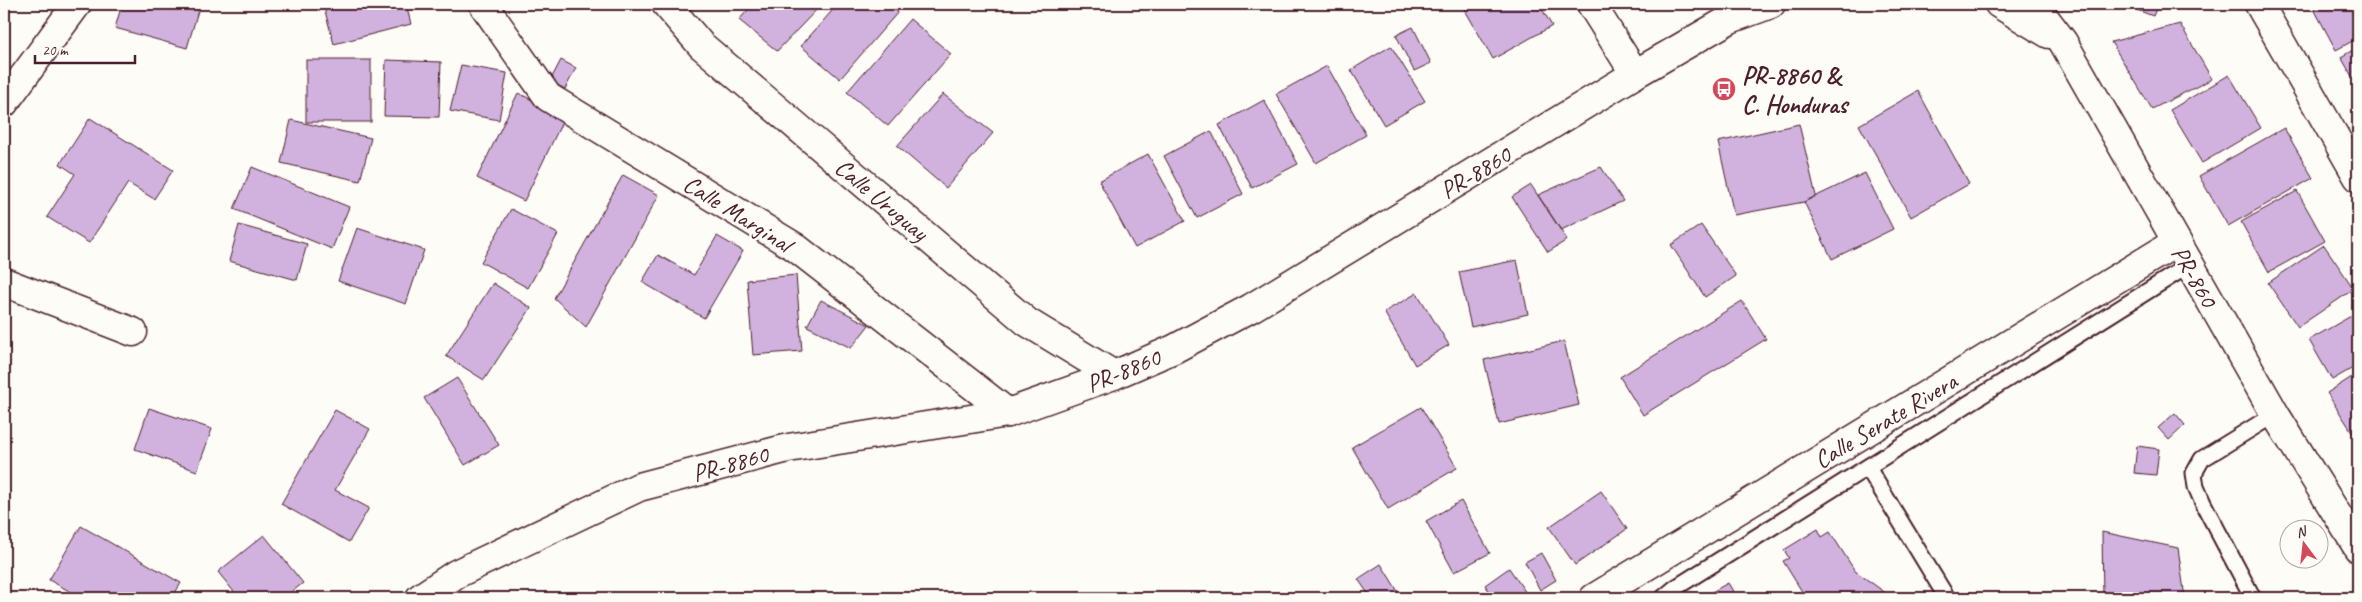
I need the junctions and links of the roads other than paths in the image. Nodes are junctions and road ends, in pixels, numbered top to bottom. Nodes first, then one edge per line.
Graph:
1 (77, 4) edge
2 (483, 4) edge
3 (666, 4) edge
4 (1591, 4) edge
5 (1771, 4) edge
6 (1998, 4) edge
7 (2034, 4) edge
8 (2059, 4) edge
9 (2259, 4) edge
10 (2063, 42) junction
11 (1635, 74) junction
12 (4, 103) edge
13 (2358, 177) edge
14 (2182, 254) junction
15 (4, 282) edge
16 (133, 332) dead end
17 (1114, 375) junction
18 (1008, 412) junction
19 (2274, 414) junction
20 (1868, 468) junction
21 (2358, 548) edge
22 (420, 598) edge
23 (1594, 598) edge
24 (1663, 598) edge
25 (1947, 598) edge
26 (2253, 598) edge

1 - 12 street
2 - 18 street, Calle Marginal
3 - 17 street, Calle Uruguay
4 - 11 street
5 - 11 street, PR-8860 / PR-8860
6 - 10 street
7 - 10 street, PR-860 / PR-860
8 - 10 street
9 - 13 street
10 - 14 street, PR-860 / PR-860
11 - 17 street, PR-8860 / PR-8860
14 - 19 street, PR-860 / PR-860
14 - 20 lane
14 - 23 street, Calle Serate Rivera
15 - 16 street
17 - 18 street, PR-8860 / PR-8860
18 - 22 street, PR-8860 / PR-8860
19 - 21 street, PR-860 / PR-860
19 - 26 lane
20 - 24 lane
20 - 25 lane

